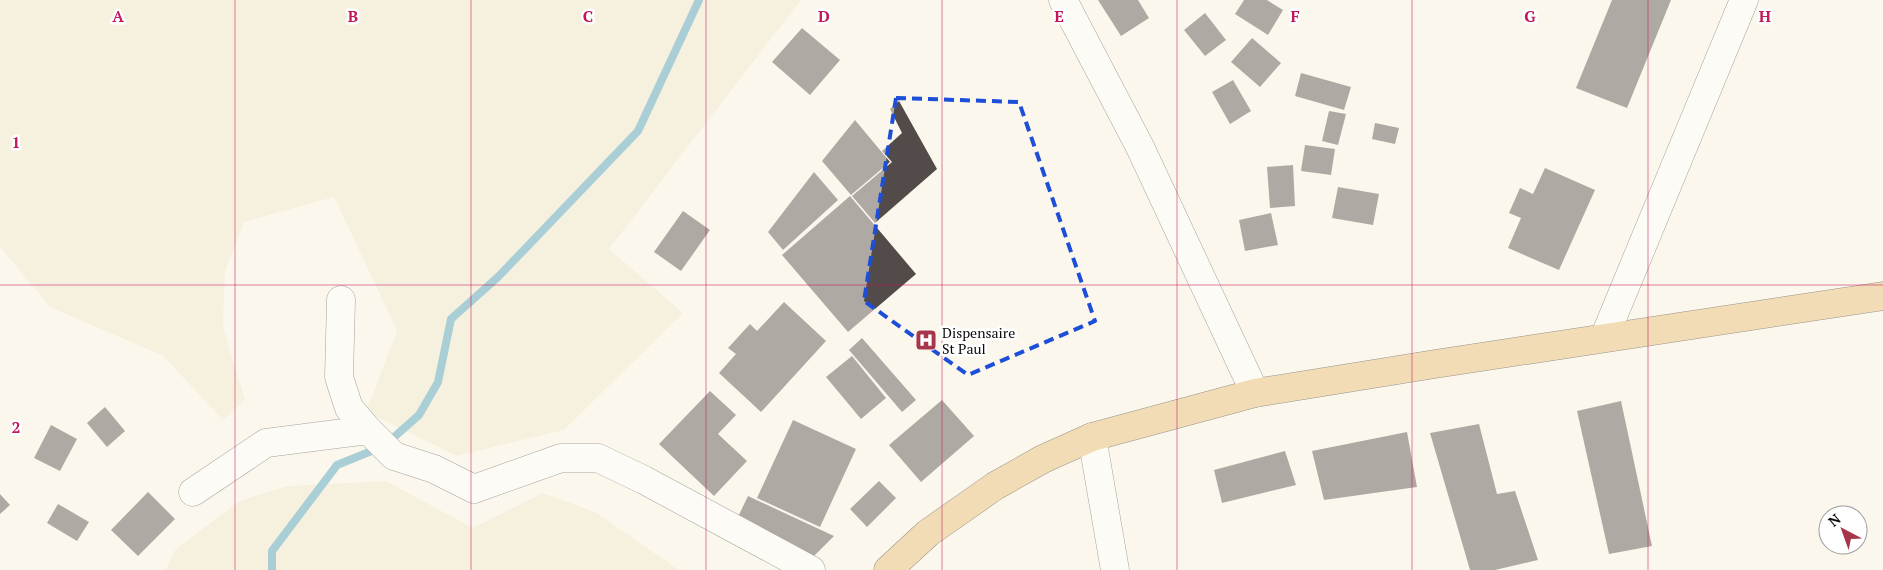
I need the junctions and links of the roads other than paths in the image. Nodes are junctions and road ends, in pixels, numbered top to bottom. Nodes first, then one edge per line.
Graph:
1 (1063, 0) edge
2 (1744, 0) edge
3 (1883, 296) edge
4 (341, 300) dead end
5 (1604, 338) junction
6 (1255, 393) junction
7 (368, 430) junction
8 (1092, 437) junction
9 (193, 492) dead end
10 (811, 570) edge
11 (888, 570) edge
12 (1115, 570) edge

1 - 6 street
2 - 5 street
3 - 5 main road
4 - 7 street
5 - 6 main road
6 - 8 main road
7 - 9 street
7 - 10 street
8 - 11 main road
8 - 12 street

